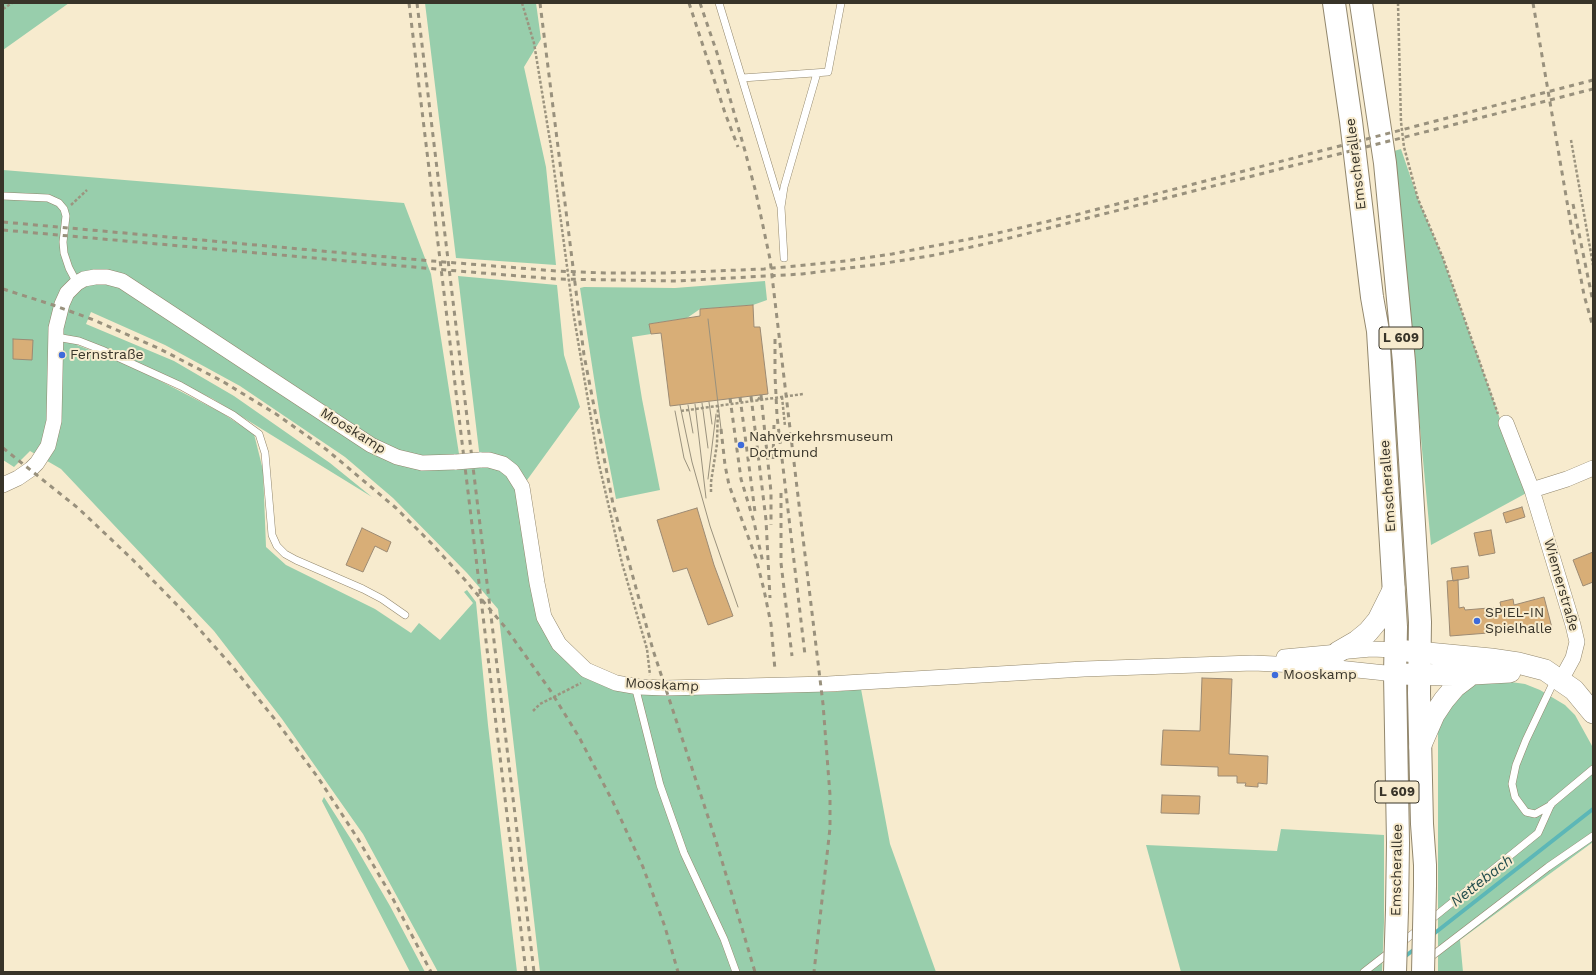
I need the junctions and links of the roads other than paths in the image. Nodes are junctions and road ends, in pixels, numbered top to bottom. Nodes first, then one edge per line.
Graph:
1 (719, 3) edge
2 (841, 3) edge
3 (1334, 3) edge
4 (1361, 3) edge
5 (817, 73) junction
6 (742, 78) junction
7 (3, 196) edge
8 (781, 207) junction
9 (784, 258) dead end
10 (77, 283) junction
11 (56, 337) junction
12 (1506, 423) road end
13 (1593, 468) edge
14 (3, 485) edge
15 (1532, 490) junction
16 (1394, 588) junction
17 (405, 615) dead end
18 (1396, 650) junction
19 (1338, 652) junction
20 (1419, 652) junction
21 (1260, 663) junction
22 (1395, 674) junction
23 (1472, 674) junction
24 (1419, 675) junction
25 (1558, 679) junction
26 (635, 686) junction
27 (1593, 713) edge
28 (1420, 747) junction
29 (1593, 769) edge
30 (1551, 804) junction
31 (1593, 836) edge
32 (1420, 970) edge
33 (736, 972) edge
34 (1364, 972) edge
35 (1395, 972) edge

1 - 6 lane
2 - 5 lane
3 - 16 main road, Emscherallee / L 609
4 - 20 main road, Emscherallee / L 609
5 - 6 lane
5 - 8 lane
6 - 8 lane
7 - 10 lane
8 - 9 lane
10 - 11 street
10 - 26 street, Mooskamp, bridge
11 - 14 street
11 - 17 lane
12 - 15 street, Wiemerstraße
13 - 15 street
15 - 25 street, Wiemerstraße
16 - 18 main road, Emscherallee / L 609
16 - 19 street
18 - 19 street, Mooskamp
18 - 20 street
18 - 22 main road, Emscherallee / L 609
19 - 21 street, Mooskamp
20 - 24 main road, Emscherallee / L 609
20 - 25 street
21 - 22 street, Mooskamp
21 - 26 street, Mooskamp
22 - 24 street
22 - 35 main road, Emscherallee / L 609, bridge
23 - 24 street
23 - 25 street
23 - 28 street
24 - 28 main road, Emscherallee / L 609
25 - 27 street
25 - 30 lane
26 - 33 lane
28 - 32 main road, Emscherallee / L 609, bridge
29 - 30 lane
30 - 34 lane
31 - 32 lane

